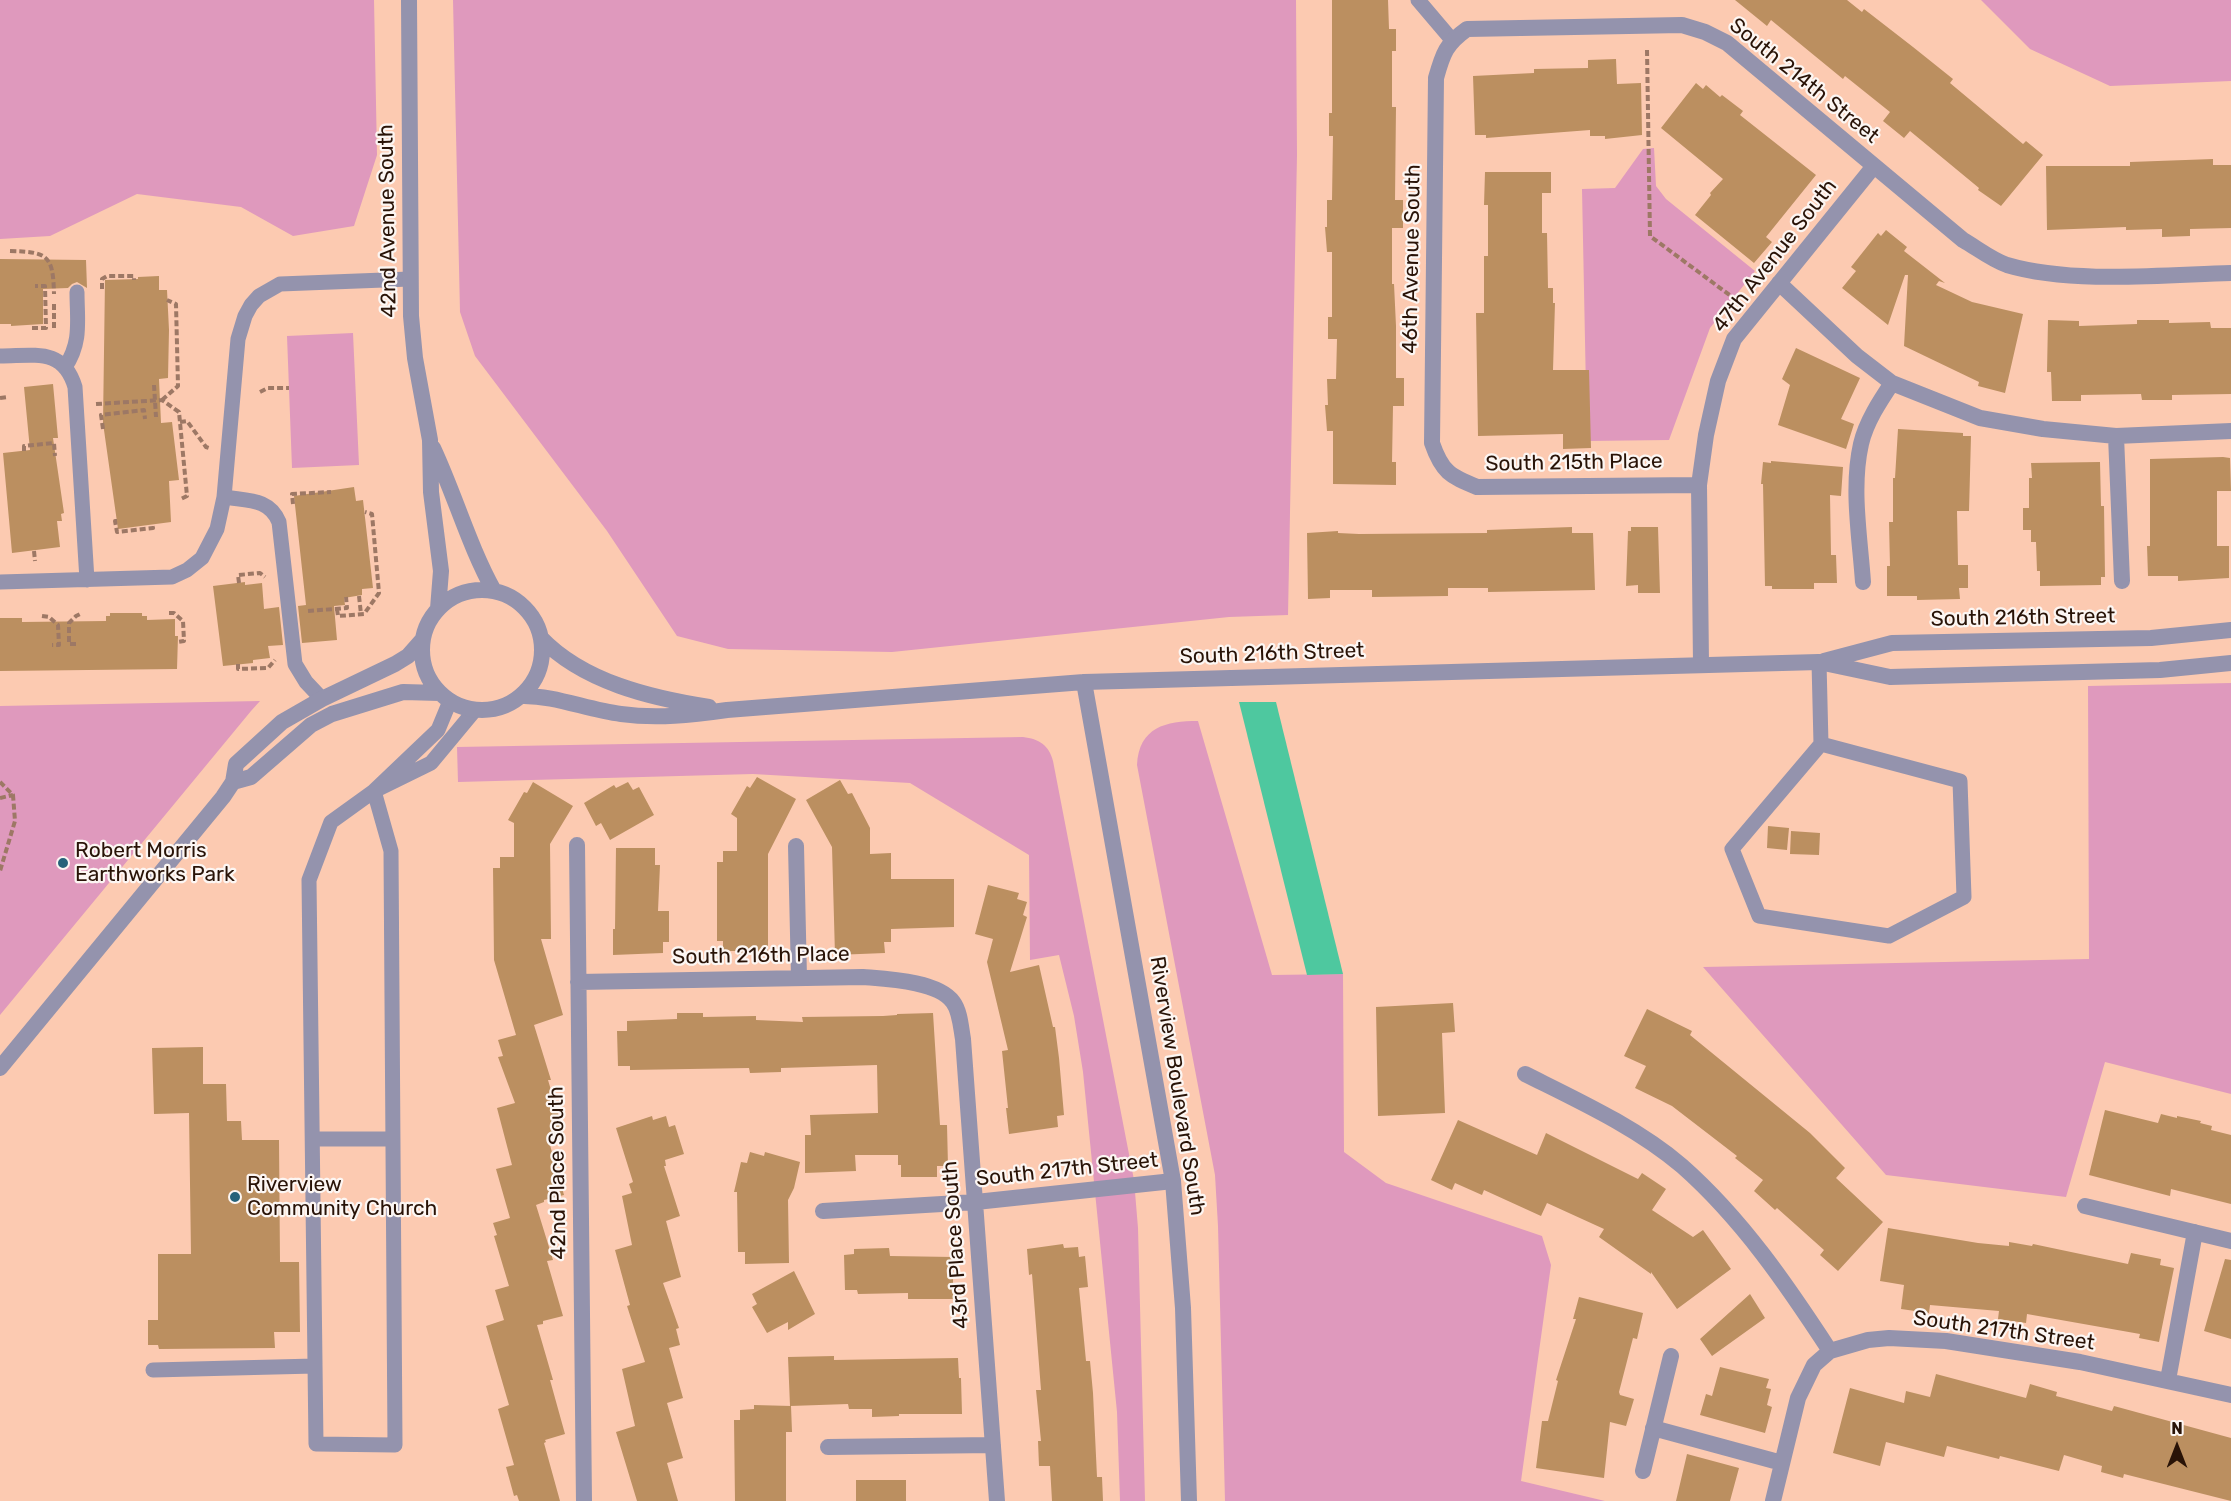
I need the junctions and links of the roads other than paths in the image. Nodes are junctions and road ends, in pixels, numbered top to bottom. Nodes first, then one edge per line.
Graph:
1 (410, 0) edge
2 (1418, 0) edge
3 (1452, 40) junction
4 (1874, 166) junction
5 (2231, 273) edge
6 (410, 279) junction
7 (1779, 283) junction
8 (77, 292) dead end
9 (0, 356) edge
10 (65, 367) junction
11 (1892, 383) junction
12 (2231, 432) edge
13 (2116, 436) junction
14 (430, 440) junction
15 (1452, 477) joint
16 (1699, 484) junction
17 (224, 496) junction
18 (87, 580) junction
19 (2122, 581) dead end
20 (0, 582) edge
21 (1863, 582) dead end
22 (494, 591) junction
23 (438, 609) junction
24 (2231, 630) edge
25 (541, 638) junction
26 (423, 639) junction
27 (1819, 662) junction
28 (2231, 663) edge
29 (1701, 664) junction
30 (1084, 682) junction
31 (521, 696) junction
32 (445, 697) junction
33 (322, 699) junction
34 (475, 710) junction
35 (727, 710) junction
36 (1821, 744) junction
37 (233, 782) junction
38 (374, 791) junction
39 (577, 845) dead end
40 (796, 846) dead end
41 (799, 978) junction
42 (578, 982) junction
43 (942, 993) joint
44 (0, 1068) edge
45 (1526, 1074) dead end
46 (312, 1139) junction
47 (393, 1139) junction
48 (1173, 1181) junction
49 (976, 1202) junction
50 (2085, 1206) dead end
51 (823, 1211) dead end
52 (2195, 1232) junction
53 (2231, 1241) edge
54 (1830, 1351) junction
55 (1671, 1356) dead end
56 (315, 1366) junction
57 (153, 1370) dead end
58 (2168, 1380) junction
59 (2231, 1395) edge
60 (1653, 1428) junction
61 (993, 1445) junction
62 (828, 1447) dead end
63 (1782, 1463) junction
64 (1643, 1471) dead end
65 (584, 1501) edge
66 (997, 1501) edge
67 (1189, 1501) edge
68 (1773, 1501) edge

1 - 6 street, 42nd Avenue South
2 - 3 lane
3 - 4 street, South 214th Street
3 - 15 street, 46th Avenue South
4 - 5 street, South 214th Street
4 - 7 street, 47th Avenue South
6 - 14 street, 42nd Avenue South
6 - 17 lane
7 - 11 street
7 - 16 street, 47th Avenue South
8 - 10 lane
9 - 10 lane
10 - 18 lane
11 - 13 street
11 - 21 street
12 - 13 street
13 - 19 street
14 - 22 street, 42nd Avenue South
14 - 23 street, 42nd Avenue South
15 - 16 street, South 215th Place
16 - 29 street, 47th Avenue South
17 - 18 lane
17 - 33 lane
18 - 20 lane
22 - 23 street
22 - 25 street
23 - 26 street
24 - 27 street, South 216th Street
25 - 31 street
25 - 35 street, South 216th Street
26 - 32 street
26 - 33 street
27 - 28 street, South 216th Street
27 - 29 street, South 216th Street
27 - 36 lane
29 - 30 street, South 216th Street
30 - 35 street, South 216th Street
30 - 48 street, Riverview Boulevard South
31 - 34 street
31 - 35 street, South 216th Street
32 - 34 street
32 - 37 street
32 - 38 lane
33 - 37 street
34 - 38 lane
36 - 36 lane
37 - 44 street
38 - 46 lane
38 - 47 lane
39 - 42 street, 42nd Place South
40 - 41 street
41 - 42 street, South 216th Place
41 - 43 street, South 216th Place
42 - 65 street, 42nd Place South
43 - 49 street, 43rd Place South
45 - 54 street
46 - 47 lane
46 - 56 lane
47 - 56 lane
48 - 49 street, South 217th Street
48 - 67 street, Riverview Boulevard South
49 - 51 street, South 217th Street
49 - 61 street, 43rd Place South
50 - 52 street
52 - 53 street
52 - 58 street
54 - 58 street, South 217th Street
54 - 63 street
55 - 60 street
56 - 57 lane
58 - 59 street, South 217th Street
60 - 63 street
60 - 64 street
61 - 62 street
61 - 66 street, 43rd Place South
63 - 68 street

